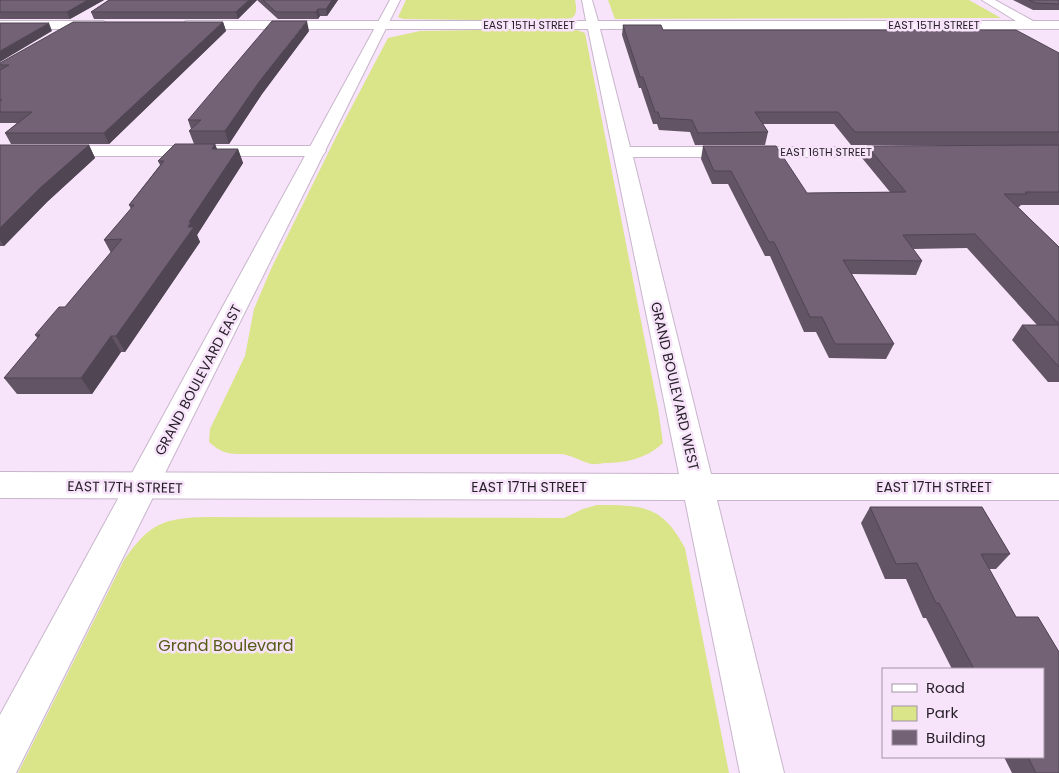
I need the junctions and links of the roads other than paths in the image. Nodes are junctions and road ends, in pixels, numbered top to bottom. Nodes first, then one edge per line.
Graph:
1 (395, 0) edge
2 (987, 0) edge
3 (98, 10) edge
4 (591, 13) edge
5 (0, 25) edge
6 (74, 25) junction
7 (118, 25) edge
8 (175, 25) edge
9 (384, 25) junction
10 (1032, 25) junction
11 (1059, 25) edge
12 (57, 35) edge
13 (1052, 36) dead end
14 (317, 150) junction
15 (0, 152) edge
16 (623, 152) junction
17 (919, 152) edge
18 (0, 485) edge
19 (142, 487) junction
20 (698, 487) junction
21 (1059, 487) edge
22 (0, 759) edge
23 (762, 773) edge

1 - 9 street, GRAND BOULEVARD EAST
2 - 10 street
3 - 6 street
4 - 9 street, EAST 15TH STREET
4 - 10 street, EAST 15TH STREET
4 - 16 street, GRAND BOULEVARD WEST
5 - 6 street
6 - 7 street
6 - 12 street
8 - 9 street, EAST 15TH STREET
9 - 14 street, GRAND BOULEVARD EAST
10 - 11 street, EAST 15TH STREET
10 - 13 street
14 - 15 street
14 - 19 street, GRAND BOULEVARD EAST
16 - 17 street, EAST 16TH STREET
16 - 20 street, GRAND BOULEVARD WEST
18 - 19 street, EAST 17TH STREET
19 - 20 street, EAST 17TH STREET
19 - 22 street, GRAND BOULEVARD EAST
20 - 21 street, EAST 17TH STREET
20 - 23 street, GRAND BOULEVARD WEST

